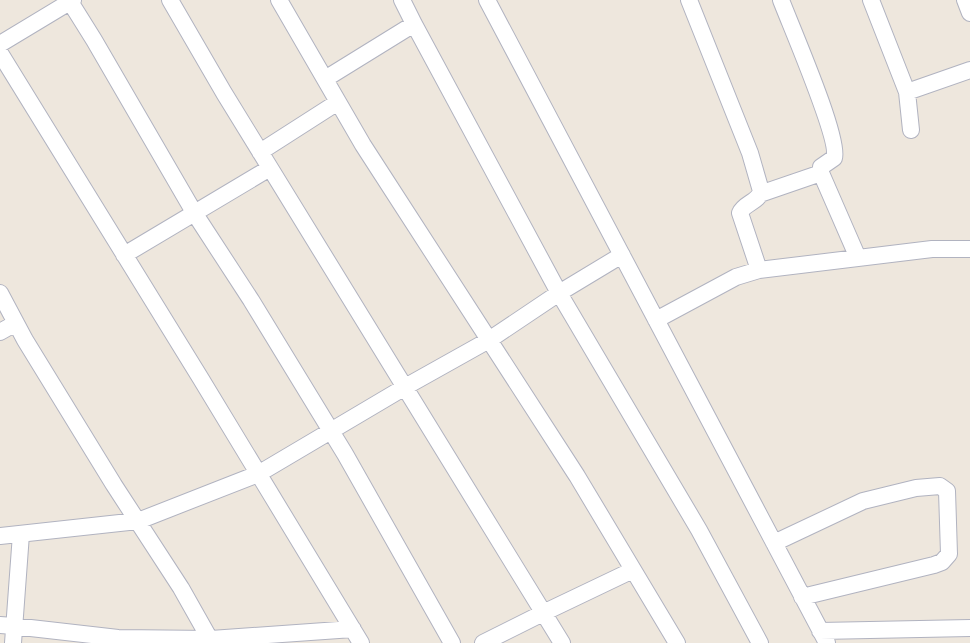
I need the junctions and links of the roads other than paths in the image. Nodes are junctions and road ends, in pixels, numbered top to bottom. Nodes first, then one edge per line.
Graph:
1 (170, 0) edge
2 (279, 0) edge
3 (402, 0) edge
4 (487, 0) edge
5 (689, 0) edge
6 (781, 0) edge
7 (870, 0) edge
8 (965, 0) edge
9 (71, 1) edge
10 (970, 13) edge
11 (414, 24) junction
12 (0, 44) edge
13 (0, 53) edge
14 (970, 70) edge
15 (325, 79) junction
16 (906, 92) junction
17 (338, 102) junction
18 (911, 130) dead end
19 (260, 152) junction
20 (270, 168) junction
21 (820, 173) junction
22 (760, 194) junction
23 (195, 214) junction
24 (970, 249) edge
25 (124, 255) junction
26 (622, 255) junction
27 (858, 258) junction
28 (759, 270) junction
29 (0, 293) edge
30 (559, 293) junction
31 (656, 320) junction
32 (16, 323) junction
33 (0, 332) edge
34 (489, 340) junction
35 (405, 387) junction
36 (331, 431) junction
37 (258, 474) junction
38 (138, 521) junction
39 (21, 534) junction
40 (0, 536) edge
41 (774, 544) junction
42 (633, 570) junction
43 (802, 597) junction
44 (543, 613) junction
45 (6, 625) edge
46 (970, 628) edge
47 (353, 629) junction
48 (823, 637) edge
49 (118, 640) edge
50 (212, 641) edge
51 (13, 643) edge
52 (361, 643) edge
53 (452, 643) edge
54 (483, 643) edge
55 (562, 643) edge
56 (677, 643) edge
57 (760, 643) edge

1 - 19 street
2 - 15 street
3 - 11 street
4 - 26 street
5 - 22 street
6 - 21 street
7 - 16 street
8 - 10 street
9 - 12 street
9 - 23 street
11 - 15 street
11 - 30 street
13 - 25 street
14 - 16 street
15 - 17 street
16 - 18 street
17 - 19 street
17 - 34 street
19 - 20 street
20 - 23 street
20 - 35 street
21 - 22 street
21 - 27 street
22 - 28 street
23 - 25 street
23 - 36 street
24 - 27 street
25 - 37 street
26 - 30 street
26 - 31 street
27 - 28 street
28 - 31 street
29 - 32 street
30 - 34 street
30 - 57 street
31 - 41 street
32 - 33 street
32 - 38 street
34 - 35 street
34 - 42 street
35 - 36 street
35 - 44 street
36 - 37 street
36 - 53 street
37 - 38 street
37 - 47 street
38 - 39 street
38 - 50 street
39 - 40 street
39 - 45 street
41 - 43 street
41 - 43 street
42 - 44 street
42 - 56 street
43 - 48 street
44 - 54 street
44 - 55 street
45 - 49 street
45 - 51 street
46 - 48 street
47 - 50 street
47 - 52 street
49 - 50 street

